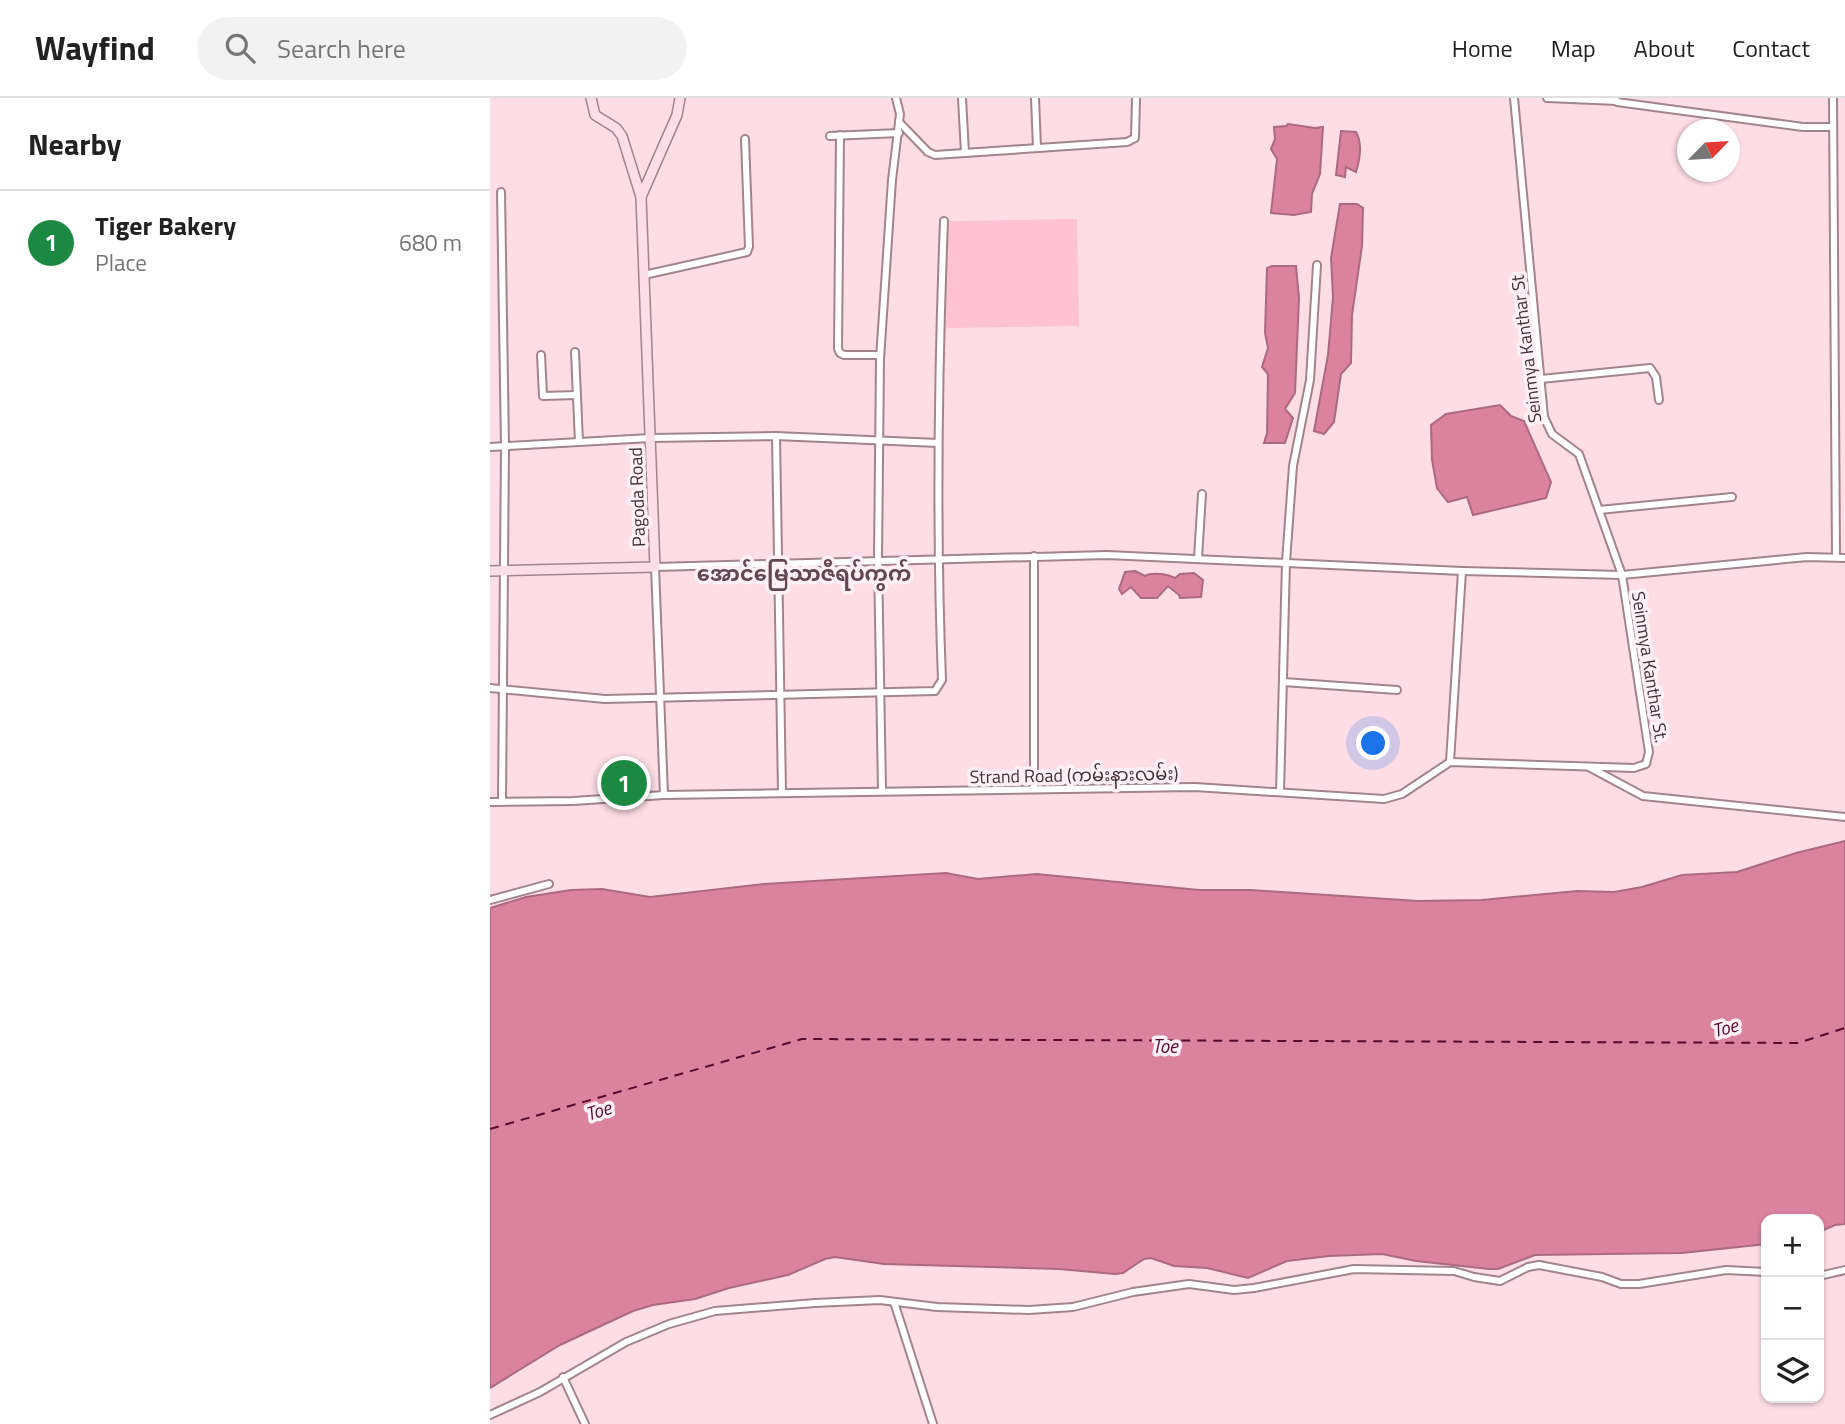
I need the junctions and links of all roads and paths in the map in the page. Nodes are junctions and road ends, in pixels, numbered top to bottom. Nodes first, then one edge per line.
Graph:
1 (591, 98) edge
2 (680, 98) edge
3 (896, 98) edge
4 (962, 98) edge
5 (1035, 98) edge
6 (1136, 98) edge
7 (1514, 98) edge
8 (1547, 98) edge
9 (1833, 98) edge
10 (1617, 100) edge
11 (900, 122) junction
12 (1832, 127) junction
13 (898, 133) junction
14 (830, 135) dead end
15 (840, 135) junction
16 (745, 139) dead end
17 (1037, 148) junction
18 (965, 153) junction
19 (501, 192) dead end
20 (640, 197) junction
21 (944, 221) dead end
22 (1317, 265) dead end
23 (644, 275) junction
24 (575, 352) dead end
25 (541, 355) dead end
26 (880, 355) junction
27 (1541, 379) junction
28 (577, 396) junction
29 (1659, 400) dead end
30 (776, 436) junction
31 (650, 438) junction
32 (879, 440) junction
33 (579, 442) junction
34 (938, 443) junction
35 (505, 446) junction
36 (490, 447) edge
37 (1202, 494) dead end
38 (1732, 497) dead end
39 (1599, 510) junction
40 (1034, 556) junction
41 (1836, 557) junction
42 (1198, 558) junction
43 (1845, 558) edge
44 (937, 559) junction
45 (878, 560) junction
46 (1286, 562) junction
47 (778, 563) junction
48 (655, 567) junction
49 (490, 571) edge
50 (504, 571) junction
51 (1462, 571) junction
52 (1622, 575) junction
53 (1283, 682) junction
54 (490, 688) edge
55 (503, 688) junction
56 (1397, 690) dead end
57 (879, 694) junction
58 (780, 696) junction
59 (660, 698) junction
60 (1450, 762) junction
61 (1587, 765) junction
62 (1034, 789) junction
63 (882, 791) junction
64 (1280, 792) junction
65 (782, 793) junction
66 (664, 795) junction
67 (490, 802) edge
68 (502, 802) junction
69 (1845, 817) edge
70 (549, 884) dead end
71 (490, 900) edge
72 (1845, 1270) edge
73 (1761, 1272) edge
74 (1824, 1275) edge
75 (894, 1302) junction
76 (563, 1377) junction
77 (490, 1415) edge
78 (585, 1424) edge
79 (933, 1424) edge

1 - 20 main road, Pagoda Road
2 - 20 main road, Pagoda Road
3 - 11 street
4 - 18 street
5 - 17 street
6 - 17 street
7 - 27 street, Seinmya Kanthar St
8 - 10 street
9 - 12 street
10 - 12 street
11 - 13 street
11 - 18 street
12 - 41 street
13 - 15 street
13 - 26 street
14 - 15 street
15 - 26 street
16 - 23 street
17 - 18 street
19 - 35 street
20 - 23 main road, Pagoda Road
21 - 34 street
22 - 46 street
23 - 31 main road, Pagoda Road
24 - 28 street
25 - 28 street
26 - 32 street
27 - 29 street
27 - 39 street, Seinmya Kanthar St
28 - 33 street
30 - 31 street
30 - 32 street
30 - 47 street
31 - 33 street
31 - 48 main road, Pagoda Road
32 - 34 street
32 - 45 street
33 - 35 street
34 - 44 street
35 - 36 street
35 - 50 street
37 - 42 street
38 - 39 street
39 - 52 street, Seinmya Kanthar St
40 - 42 street
40 - 44 street
40 - 62 street
41 - 43 street
41 - 52 street
42 - 46 street
44 - 45 street
44 - 57 street
45 - 47 street
45 - 57 street
46 - 51 street
46 - 53 street
47 - 48 street
47 - 58 street
48 - 50 main road
48 - 59 street, Pagoda Road
49 - 50 main road
50 - 55 street
51 - 52 street
51 - 60 street
52 - 61 street, Seinmya Kanthar St.
53 - 56 street
53 - 64 street
54 - 55 street
55 - 59 street
55 - 68 street
57 - 58 street
57 - 63 street
58 - 59 street
58 - 65 street
59 - 66 street, Pagoda Road
60 - 61 street
60 - 64 street, Strand Road (ကမ်းနားလမ်း)
61 - 69 street
62 - 63 street, Strand Road (ကမ်းနားလမ်း)
62 - 64 street, Strand Road (ကမ်းနားလမ်း)
63 - 65 street, Strand Road (ကမ်းနားလမ်း)
65 - 66 street, Strand Road (ကမ်းနားလမ်း)
66 - 68 street, Strand Road (ကမ်းနားလမ်း)
67 - 68 street, Strand Road (ကမ်းနားလမ်း)
70 - 71 street
72 - 74 street
73 - 75 street
75 - 76 street
75 - 79 street
76 - 77 street
76 - 78 street

